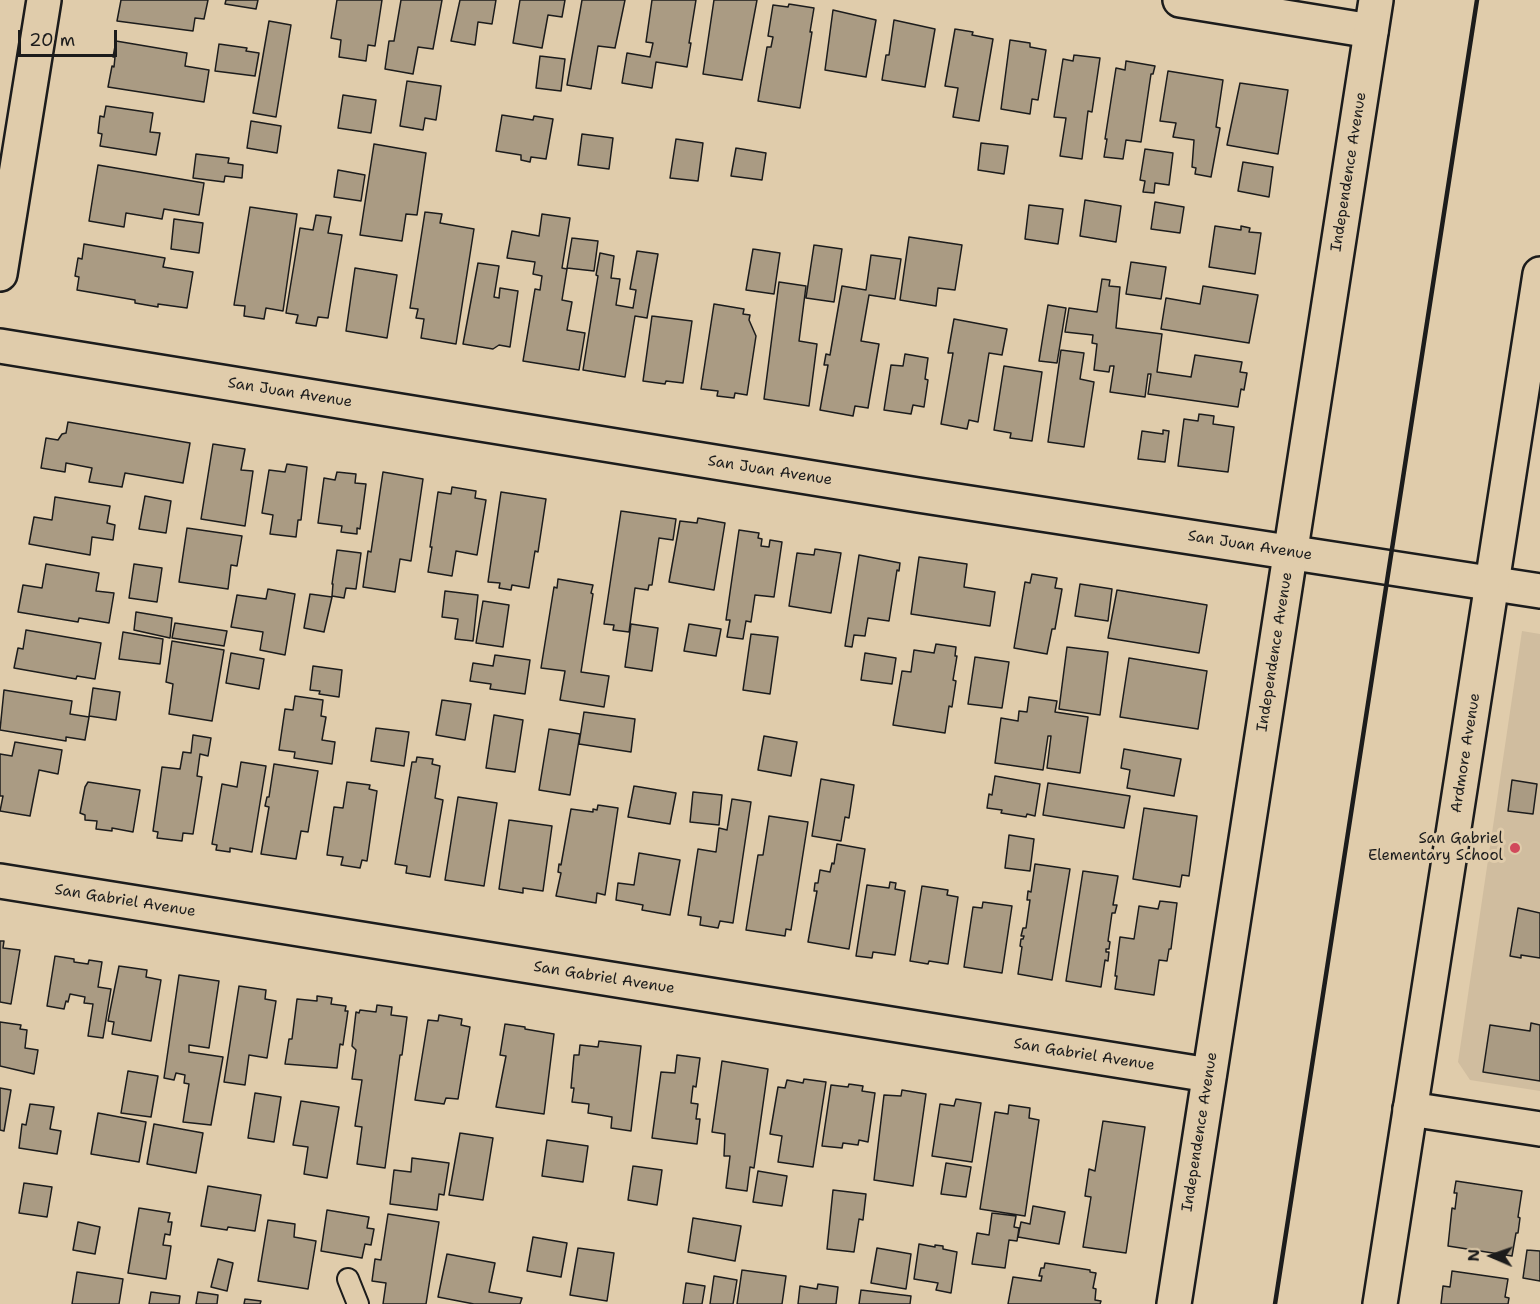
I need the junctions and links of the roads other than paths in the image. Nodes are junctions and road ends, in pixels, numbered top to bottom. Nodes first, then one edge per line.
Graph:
1 (44, 0) edge
2 (1180, 0) edge
3 (1374, 15) edge
4 (0, 274) edge
5 (1540, 274) edge
6 (0, 346) edge
7 (1290, 553) junction
8 (1492, 583) junction
9 (1540, 591) edge
10 (0, 881) edge
11 (1209, 1075) junction
12 (1410, 1109) junction
13 (1540, 1129) edge
14 (348, 1279) dead end
15 (358, 1304) edge
16 (1174, 1304) edge
17 (1380, 1304) edge

1 - 4 street
2 - 3 street
3 - 7 street, Independence Avenue
5 - 8 street, Ardmore Avenue
6 - 7 street, San Juan Avenue
7 - 8 street, San Juan Avenue
7 - 11 street, Independence Avenue
8 - 9 street, San Juan Avenue
8 - 12 street, Ardmore Avenue
10 - 11 street, San Gabriel Avenue
11 - 16 street, Independence Avenue
12 - 13 street
12 - 17 street, Ardmore Avenue
14 - 15 lane

